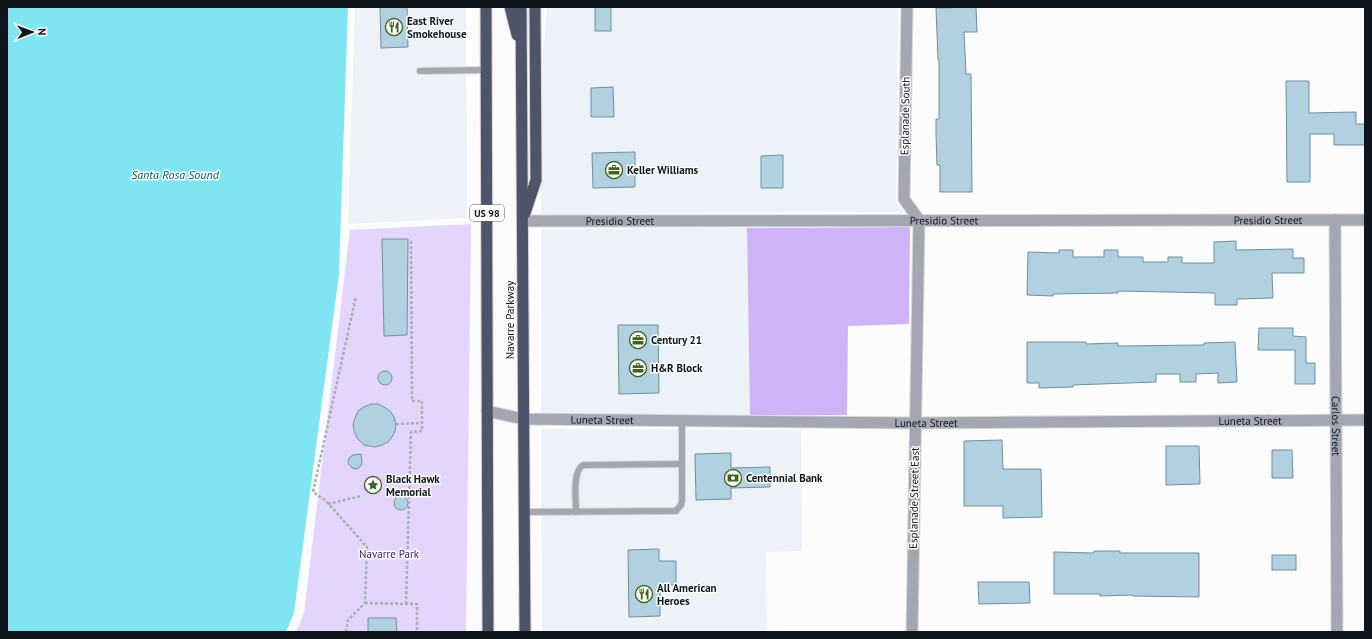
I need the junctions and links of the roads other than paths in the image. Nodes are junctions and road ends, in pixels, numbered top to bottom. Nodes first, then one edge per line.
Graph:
1 (486, 7) edge
2 (510, 7) edge
3 (521, 7) edge
4 (535, 7) edge
5 (907, 7) edge
6 (521, 53) junction
7 (486, 70) junction
8 (420, 71) dead end
9 (919, 220) junction
10 (1335, 220) junction
11 (1365, 220) edge
12 (523, 221) junction
13 (487, 411) junction
14 (523, 419) junction
15 (682, 420) junction
16 (1336, 420) junction
17 (1365, 420) edge
18 (915, 423) junction
19 (682, 464) junction
20 (524, 512) junction
21 (576, 512) junction
22 (488, 632) edge
23 (525, 632) edge
24 (912, 632) edge
25 (1338, 632) edge

1 - 7 highway, Navarre Parkway / US 98
2 - 6 highway
3 - 6 highway, Navarre Parkway
4 - 12 highway
5 - 9 street, Esplanade South
6 - 12 highway, Navarre Parkway
7 - 8 lane
7 - 13 highway, Navarre Parkway / US 98
9 - 10 street, Presidio Street
9 - 12 street, Presidio Street
9 - 18 street, Esplanade Street East
10 - 11 street, Presidio Street
10 - 16 street, Carlos Street
12 - 14 highway, Navarre Parkway
13 - 14 street, Luneta Street
13 - 22 highway, Navarre Parkway / US 98
14 - 15 street, Luneta Street
14 - 20 highway, Navarre Parkway
15 - 18 street, Luneta Street
15 - 19 lane
16 - 17 street, Luneta Street
16 - 18 street, Luneta Street
16 - 25 street, Carlos Street
18 - 24 street, Esplanade Street East
19 - 21 lane
19 - 21 lane
20 - 21 lane
20 - 23 highway, Navarre Parkway

